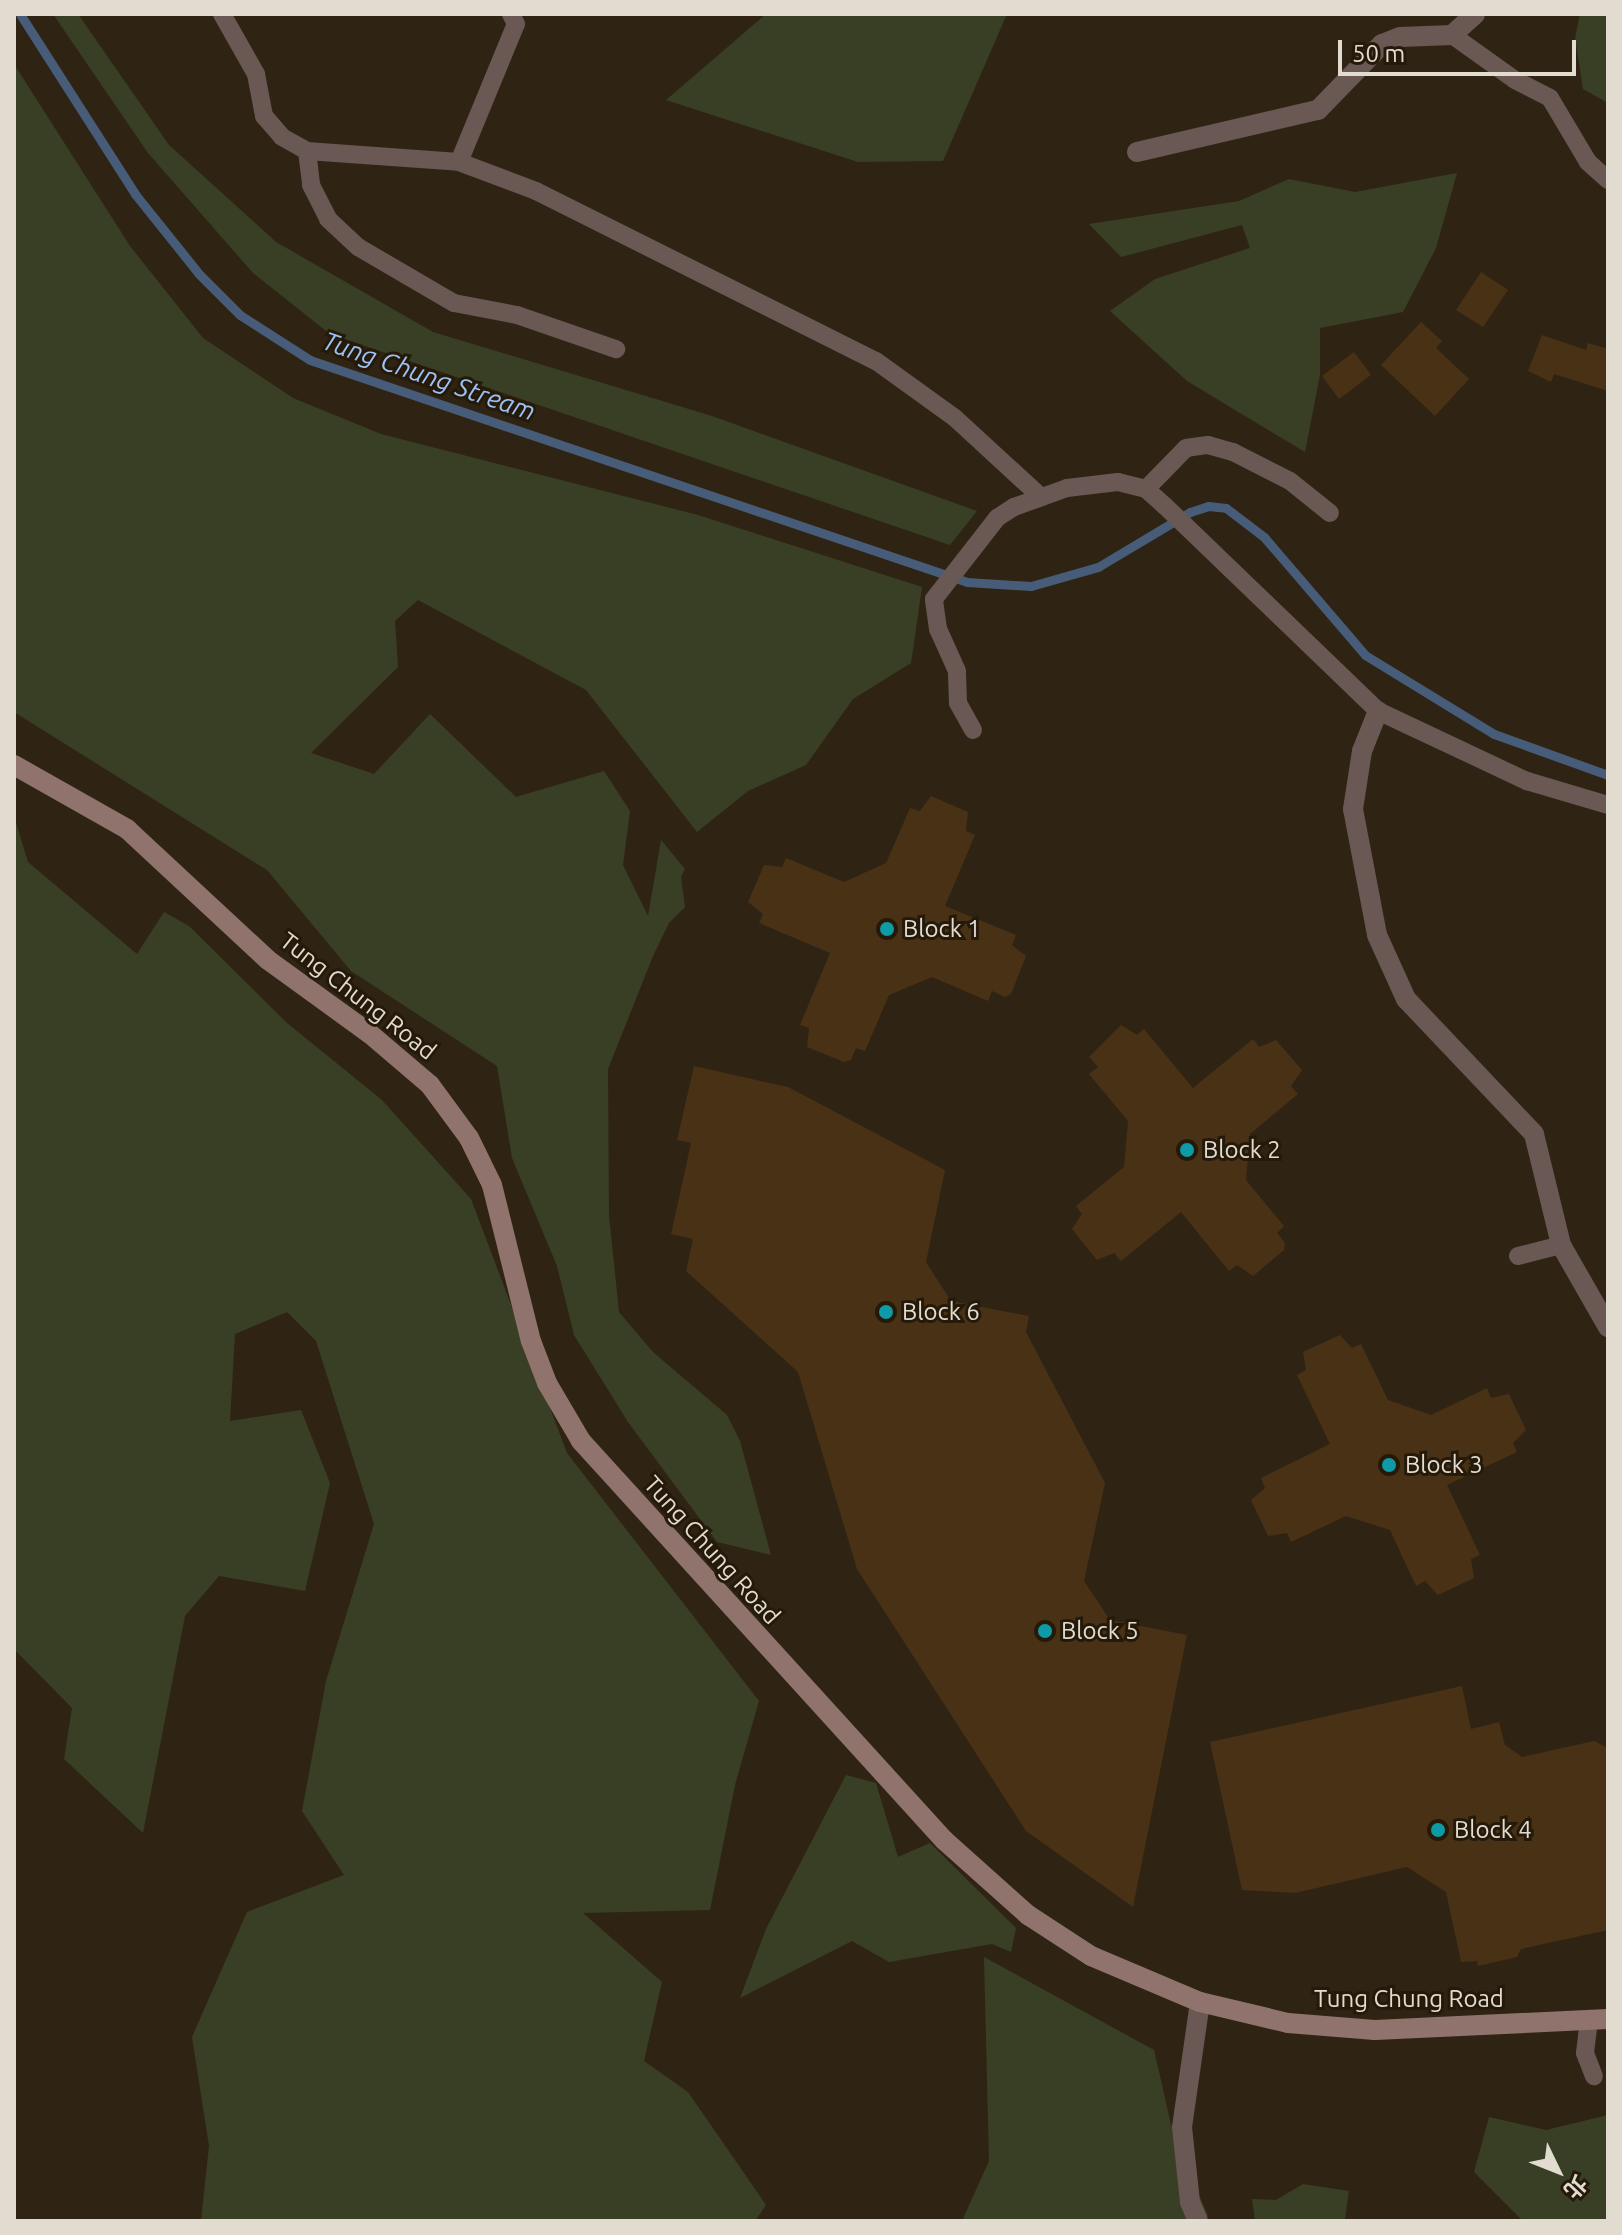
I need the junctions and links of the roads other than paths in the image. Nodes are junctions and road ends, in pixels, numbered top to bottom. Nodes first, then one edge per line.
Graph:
1 (222, 14) edge
2 (511, 14) edge
3 (1475, 14) edge
4 (1452, 35) junction
5 (307, 151) junction
6 (1137, 152) dead end
7 (459, 162) junction
8 (1608, 180) edge
9 (616, 349) dead end
10 (1146, 489) junction
11 (1041, 497) junction
12 (1330, 513) dead end
13 (1378, 711) junction
14 (973, 730) dead end
15 (14, 765) edge
16 (1608, 805) edge
17 (1561, 1245) junction
18 (1518, 1256) dead end
19 (1608, 1327) edge
20 (1200, 2002) junction
21 (1598, 2020) edge
22 (1594, 2076) dead end
23 (1198, 2221) edge

1 - 5 lane
2 - 7 lane
3 - 4 street
4 - 6 street
4 - 8 lane
5 - 7 lane
5 - 9 lane
7 - 11 lane
10 - 11 lane
10 - 12 lane
10 - 13 lane
11 - 14 lane
13 - 16 lane
13 - 17 street
15 - 20 main road, Tung Chung Road
17 - 18 lane
17 - 19 street
20 - 21 main road, Tung Chung Road
20 - 23 street
21 - 22 lane

